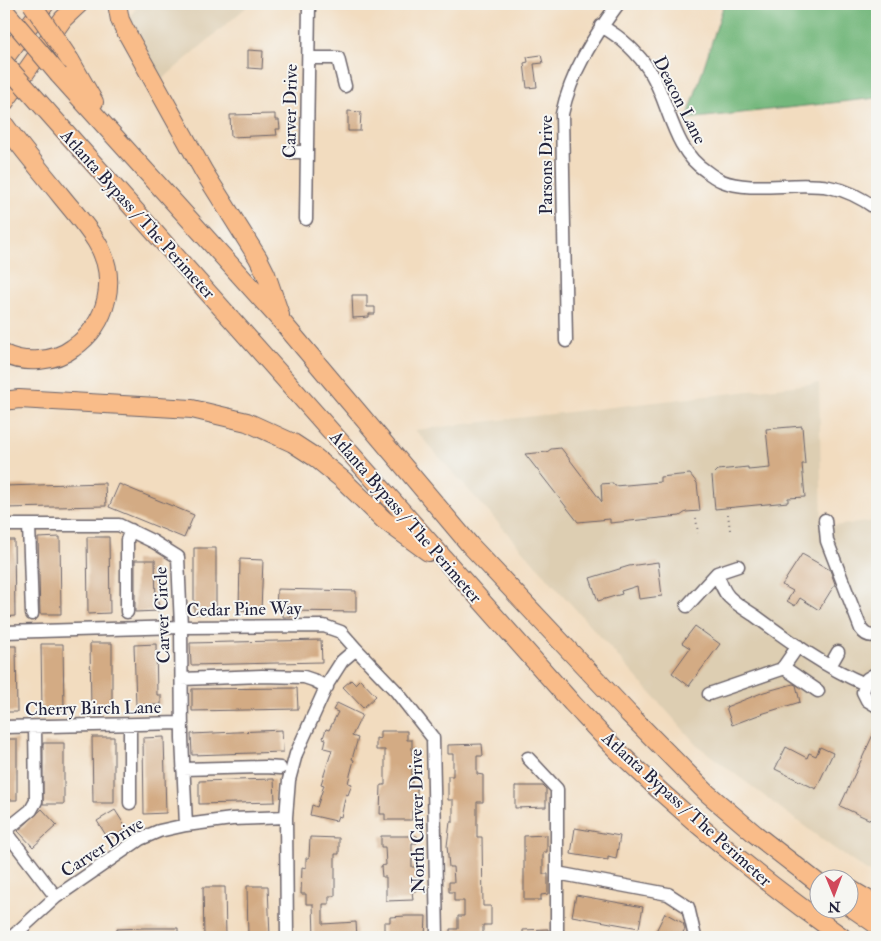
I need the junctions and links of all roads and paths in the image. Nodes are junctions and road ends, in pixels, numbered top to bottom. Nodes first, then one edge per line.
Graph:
1 (32, 4) edge
2 (44, 4) edge
3 (73, 4) edge
4 (79, 4) edge
5 (117, 4) edge
6 (309, 4) edge
7 (618, 4) edge
8 (4, 10) edge
9 (63, 19) junction
10 (601, 26) junction
11 (309, 58) junction
12 (4, 59) edge
13 (4, 63) edge
14 (345, 86) dead end
15 (4, 103) edge
16 (4, 124) edge
17 (110, 131) junction
18 (291, 152) dead end
19 (307, 152) junction
20 (877, 208) edge
21 (306, 219) dead end
22 (283, 323) junction
23 (566, 341) dead end
24 (4, 354) edge
25 (9, 398) edge
26 (728, 514) dead end
27 (696, 518) dead end
28 (825, 520) dead end
29 (4, 525) edge
30 (30, 525) junction
31 (131, 530) junction
32 (730, 530) dead end
33 (698, 533) dead end
34 (738, 566) dead end
35 (450, 567) junction
36 (717, 573) junction
37 (687, 606) dead end
38 (127, 612) dead end
39 (32, 614) dead end
40 (181, 627) junction
41 (4, 632) edge
42 (877, 635) edge
43 (798, 646) junction
44 (356, 649) junction
45 (838, 652) dead end
46 (830, 666) junction
47 (784, 667) junction
48 (877, 672) edge
49 (182, 679) junction
50 (865, 684) junction
51 (327, 687) junction
52 (818, 691) dead end
53 (709, 694) dead end
54 (877, 706) edge
55 (182, 723) junction
56 (130, 725) junction
57 (35, 727) junction
58 (4, 728) edge
59 (528, 758) dead end
60 (280, 768) dead end
61 (183, 769) junction
62 (130, 803) dead end
63 (286, 818) junction
64 (186, 825) junction
65 (5, 830) edge
66 (755, 834) junction
67 (814, 868) edge
68 (557, 872) junction
69 (808, 875) edge
70 (858, 894) edge
71 (56, 897) junction
72 (877, 905) edge
73 (858, 913) edge
74 (877, 925) edge
75 (12, 937) edge
76 (287, 937) edge
77 (437, 937) edge
78 (557, 937) edge
79 (695, 937) edge
80 (842, 937) edge

1 - 17 highway, bridge
2 - 12 highway
3 - 9 highway
4 - 9 highway
5 - 22 highway
6 - 11 street, Carver Drive
7 - 10 street, Parsons Drive
8 - 17 highway, Atlanta Bypass / The Perimeter, bridge
9 - 15 highway
10 - 20 street, Deacon Lane
10 - 23 street, Parsons Drive
11 - 14 street
11 - 19 street, Carver Drive
13 - 35 highway, Atlanta Bypass / The Perimeter, bridge
16 - 24 highway
17 - 22 highway, Atlanta Bypass / The Perimeter
18 - 19 street
19 - 21 street, Carver Drive
22 - 66 highway, Atlanta Bypass / The Perimeter
25 - 35 highway
26 - 32 path
27 - 33 path
28 - 42 street
29 - 30 street, Carver Circle
30 - 31 street, Carver Circle
30 - 39 street
31 - 38 street
31 - 40 street, Carver Circle
34 - 36 street
35 - 80 highway, Atlanta Bypass / The Perimeter
36 - 37 street
36 - 43 street
40 - 41 street, Cedar Pine Way
40 - 44 street, Cedar Pine Way
40 - 49 street, Carver Circle
43 - 46 street
43 - 47 street
44 - 51 street
44 - 77 street, North Carver Drive
45 - 46 street
46 - 50 street
47 - 52 street
47 - 53 street
48 - 50 street
49 - 51 street
49 - 55 street, Carver Circle
50 - 54 street
51 - 63 street
55 - 56 street, Cherry Birch Lane
55 - 61 street, Carver Circle
56 - 57 street, Cherry Birch Lane
56 - 62 street
57 - 58 street, Cherry Birch Lane
57 - 65 street
59 - 68 street
60 - 61 street
61 - 64 street, Carver Circle
63 - 64 street, Carver Drive
63 - 76 street
64 - 71 street, Carver Drive
65 - 71 street
66 - 67 highway
66 - 69 highway, Atlanta Bypass / The Perimeter
68 - 78 street
68 - 79 street
70 - 72 highway
71 - 75 street, Carver Drive
73 - 74 highway

